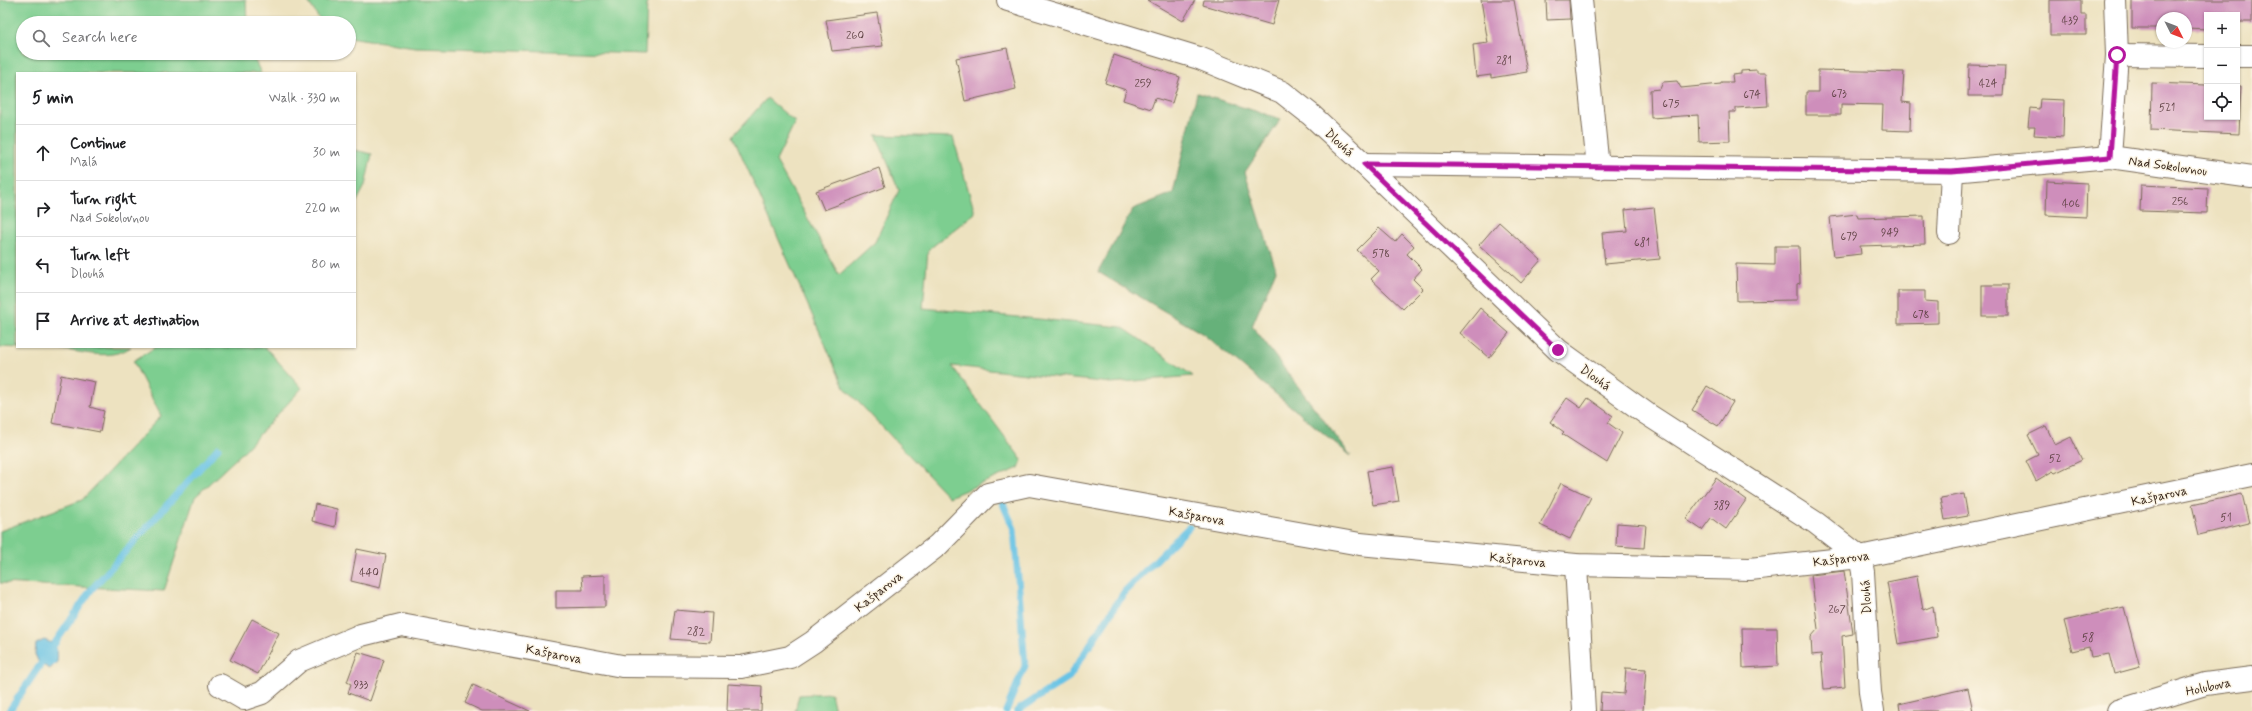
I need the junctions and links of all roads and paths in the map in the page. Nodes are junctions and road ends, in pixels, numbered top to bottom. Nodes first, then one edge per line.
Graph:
1 (1008, 0) edge
2 (1581, 0) edge
3 (2115, 0) edge
4 (2117, 55) junction
5 (2204, 56) edge
6 (2240, 56) edge
7 (2252, 56) edge
8 (2110, 157) junction
9 (1364, 164) junction
10 (1598, 168) junction
11 (1952, 171) junction
12 (2252, 177) edge
13 (1949, 233) dead end
14 (2252, 475) edge
15 (1860, 557) junction
16 (1576, 565) junction
17 (2252, 678) edge
18 (220, 685) dead end
19 (1584, 711) edge
20 (1874, 711) edge
21 (2118, 711) edge

1 - 9 street, Dlouhá
2 - 10 street
3 - 4 street
4 - 5 street
4 - 8 street
6 - 7 street
8 - 11 street, Nad Sokolovnou
8 - 12 street, Nad Sokolovnou
9 - 10 street, Nad Sokolovnou
9 - 15 street, Dlouhá
10 - 11 street, Nad Sokolovnou
11 - 13 street
14 - 15 street, Kašparova
15 - 16 street, Kašparova
15 - 20 street, Dlouhá
16 - 18 street, Kašparova
16 - 19 street
17 - 21 street, Holubova

